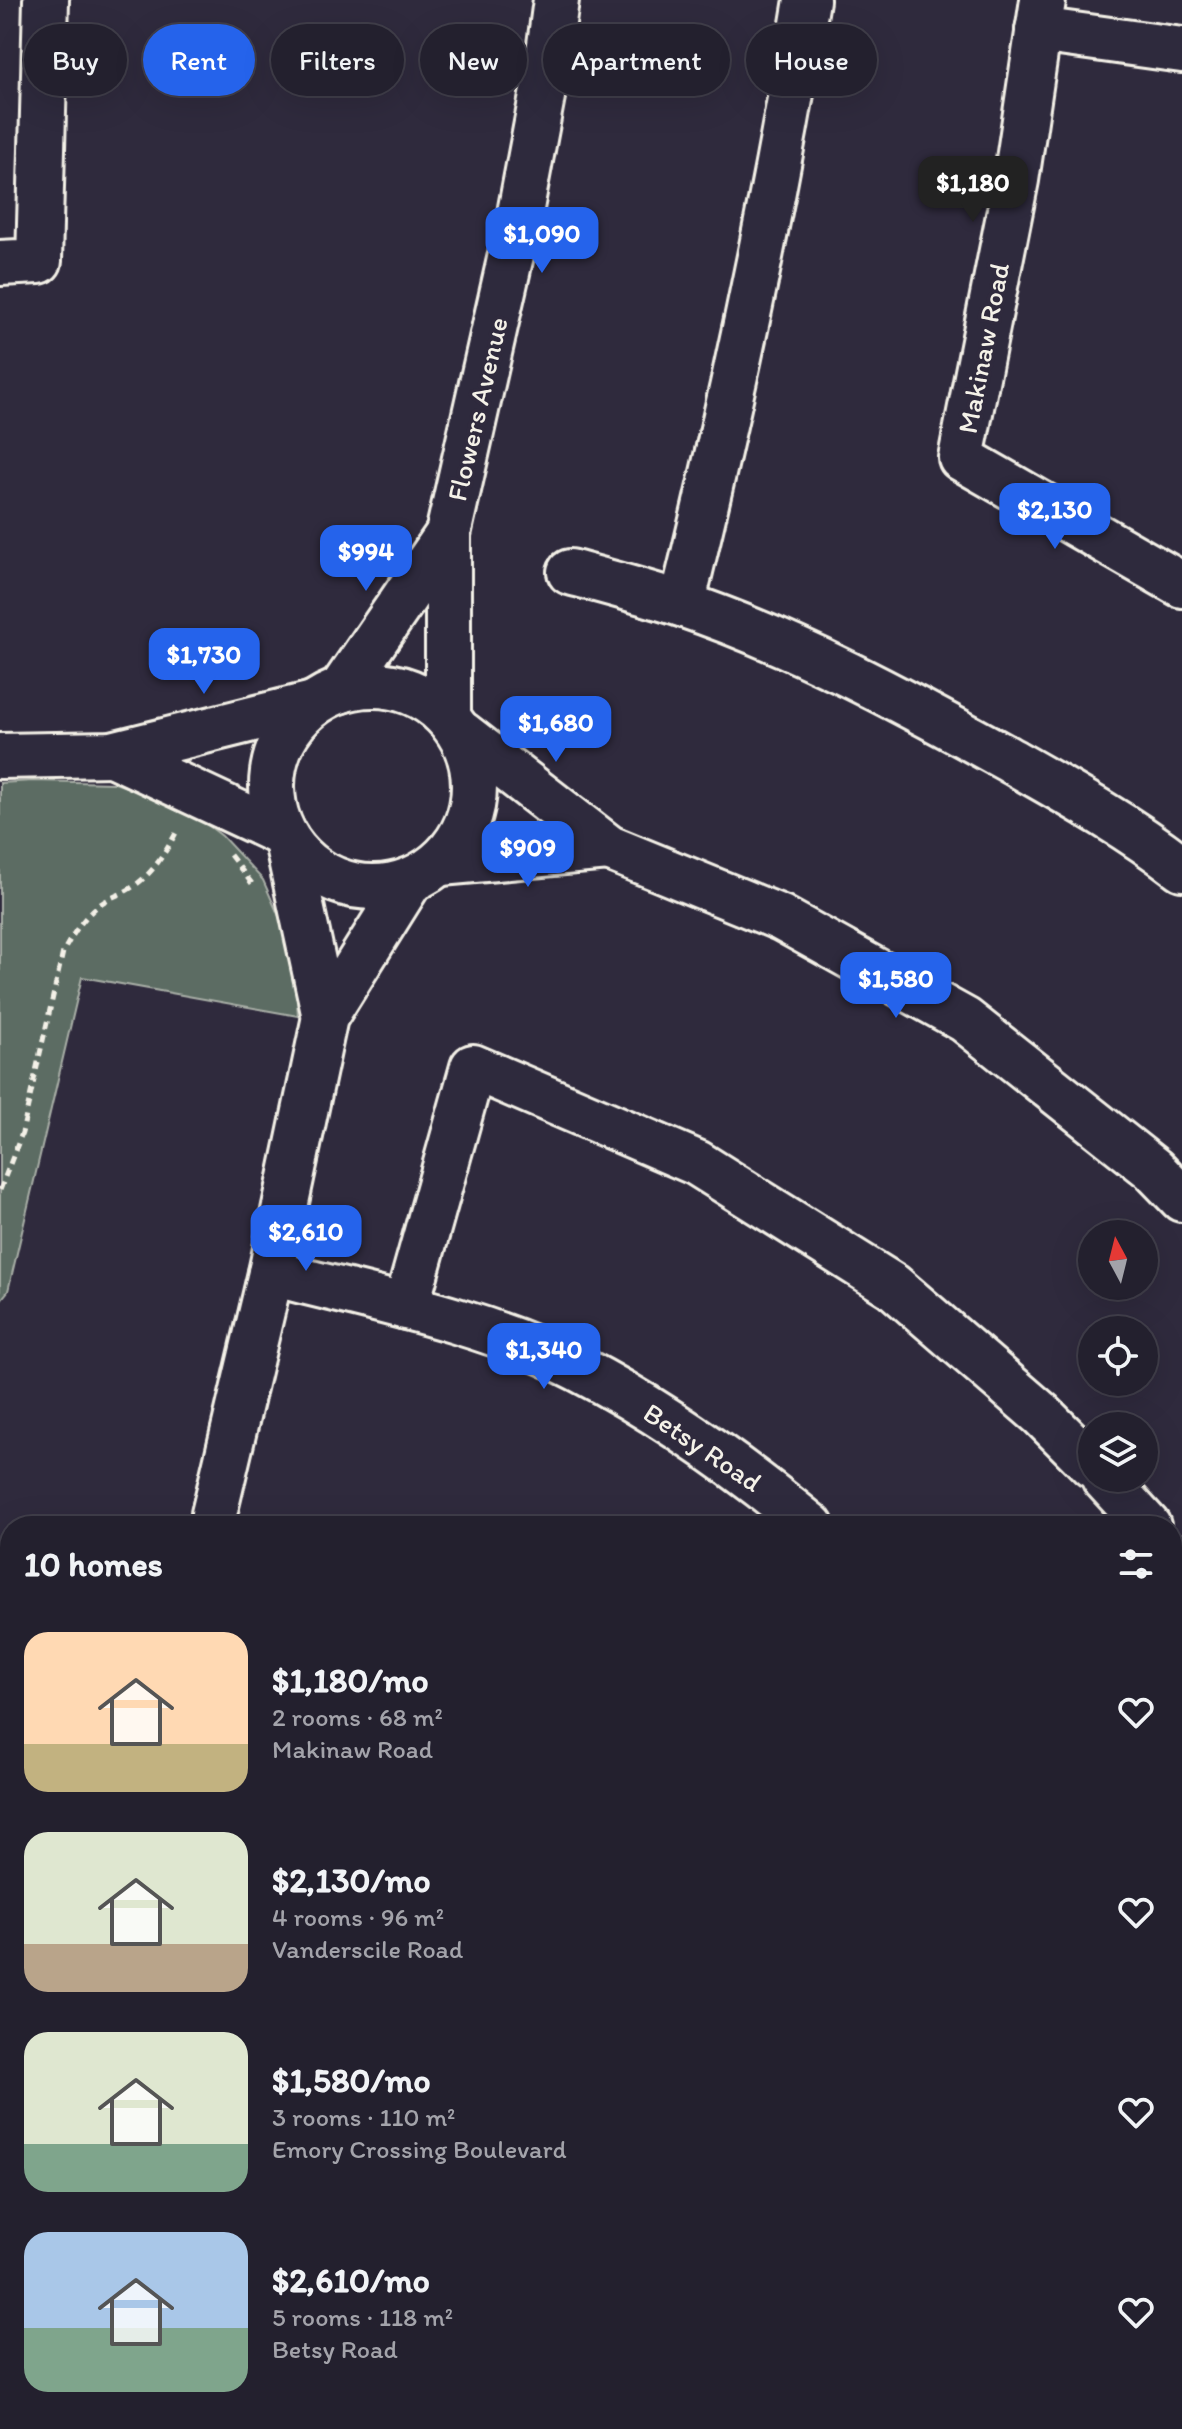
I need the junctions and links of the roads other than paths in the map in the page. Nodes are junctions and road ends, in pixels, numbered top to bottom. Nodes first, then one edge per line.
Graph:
1 (46, 0) edge
2 (556, 0) edge
3 (807, 0) edge
4 (1040, 15) edge
5 (1182, 50) edge
6 (20, 262) edge
7 (448, 534) junction
8 (570, 572) dead end
9 (1182, 585) edge
10 (682, 604) junction
11 (327, 697) junction
12 (455, 725) junction
13 (112, 754) junction
14 (0, 756) edge
15 (285, 837) junction
16 (609, 848) junction
17 (1182, 868) edge
18 (426, 872) junction
19 (325, 1017) junction
20 (1182, 1199) edge
21 (271, 1273) junction
22 (406, 1307) junction
23 (1078, 1451) edge
24 (1117, 1492) edge
25 (214, 1514) dead end
26 (799, 1516) edge
27 (1139, 1516) edge

1 - 6 street
2 - 7 street, Flowers Avenue
3 - 10 street
4 - 5 street
4 - 9 street, Makinaw Road
7 - 11 street, Flowers Avenue
7 - 12 street, Flowers Avenue
8 - 10 street
10 - 17 street
11 - 12 street
11 - 13 street
11 - 15 street
12 - 16 street
12 - 18 street
13 - 14 street
13 - 15 street
15 - 18 street
15 - 19 street
16 - 18 street
16 - 20 street
18 - 19 street
19 - 21 street
21 - 22 street, Betsy Road
21 - 25 street
22 - 23 street
22 - 26 street, Betsy Road
24 - 27 street

